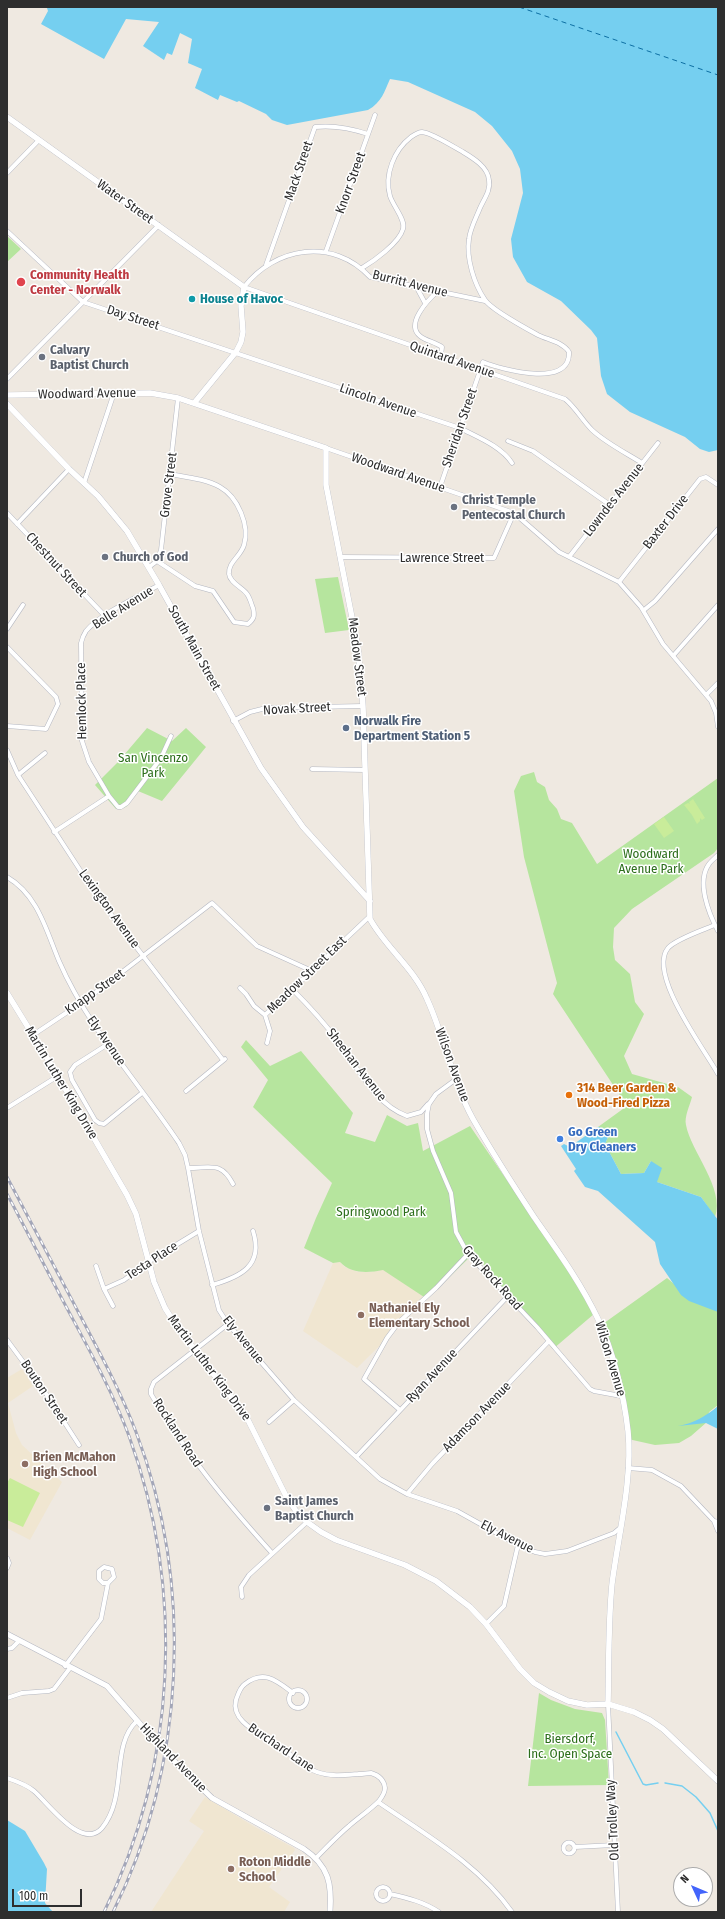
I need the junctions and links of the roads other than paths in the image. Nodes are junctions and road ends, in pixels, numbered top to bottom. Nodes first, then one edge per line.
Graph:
1 (375, 115) dead end
2 (7, 117) edge
3 (368, 134) junction
4 (38, 141) junction
5 (7, 173) edge
6 (158, 225) junction
7 (7, 231) edge
8 (326, 251) junction
9 (266, 265) junction
10 (362, 268) junction
11 (244, 287) junction
12 (417, 288) junction
13 (437, 292) junction
14 (485, 301) junction
15 (83, 302) junction
16 (425, 302) junction
17 (236, 352) junction
18 (441, 356) junction
19 (480, 369) junction
20 (7, 379) edge
21 (114, 393) junction
22 (7, 394) edge
23 (178, 398) junction
24 (195, 402) junction
25 (7, 404) edge
26 (460, 428) junction
27 (508, 441) dead end
28 (658, 443) dead end
29 (326, 448) junction
30 (512, 463) dead end
31 (642, 464) junction
32 (69, 469) junction
33 (170, 474) junction
34 (84, 483) junction
35 (718, 485) edge
36 (440, 487) junction
37 (610, 505) junction
38 (7, 513) edge
39 (514, 513) junction
40 (17, 524) junction
41 (718, 529) edge
42 (340, 557) junction
43 (569, 557) junction
44 (157, 561) junction
45 (149, 566) junction
46 (619, 582) junction
47 (159, 585) junction
48 (23, 605) dead end
49 (718, 605) edge
50 (644, 610) junction
51 (105, 616) junction
52 (7, 629) edge
53 (86, 631) joint
54 (7, 647) edge
55 (673, 656) junction
56 (718, 683) edge
57 (706, 695) junction
58 (363, 706) junction
59 (233, 721) junction
60 (7, 726) edge
61 (718, 727) edge
62 (171, 736) dead end
63 (8, 753) edge
64 (44, 753) dead end
65 (312, 769) dead end
66 (365, 770) junction
67 (18, 775) junction
68 (109, 796) junction
69 (54, 832) junction
70 (718, 855) edge
71 (7, 877) edge
72 (370, 901) junction
73 (370, 916) junction
74 (715, 925) junction
75 (718, 931) edge
76 (143, 957) junction
77 (310, 970) junction
78 (240, 988) dead end
79 (292, 988) junction
80 (7, 994) edge
81 (80, 1003) junction
82 (265, 1015) junction
83 (33, 1035) junction
84 (267, 1043) dead end
85 (108, 1044) junction
86 (718, 1074) edge
87 (58, 1076) junction
88 (455, 1080) junction
89 (186, 1091) dead end
90 (142, 1093) junction
91 (429, 1104) junction
92 (7, 1108) edge
93 (188, 1168) junction
94 (233, 1184) dead end
95 (199, 1231) junction
96 (253, 1231) dead end
97 (468, 1254) junction
98 (148, 1262) junction
99 (96, 1266) dead end
100 (212, 1285) junction
101 (104, 1289) junction
102 (508, 1296) junction
103 (113, 1306) dead end
104 (228, 1324) junction
105 (7, 1340) edge
106 (548, 1342) junction
107 (196, 1350) junction
108 (621, 1396) junction
109 (294, 1400) junction
110 (400, 1410) junction
111 (269, 1422) dead end
112 (79, 1445) dead end
113 (357, 1456) junction
114 (628, 1468) junction
115 (407, 1494) junction
116 (307, 1522) junction
117 (716, 1522) edge
118 (620, 1528) junction
119 (718, 1531) edge
120 (518, 1545) junction
121 (272, 1553) junction
122 (7, 1558) edge
123 (7, 1568) edge
124 (108, 1583) junction
125 (242, 1597) dead end
126 (486, 1624) junction
127 (7, 1634) edge
128 (19, 1641) junction
129 (7, 1650) edge
130 (67, 1667) junction
131 (292, 1693) junction
132 (7, 1698) edge
133 (608, 1704) junction
134 (137, 1721) junction
135 (7, 1778) edge
136 (718, 1781) edge
137 (378, 1802) junction
138 (614, 1845) junction
139 (574, 1847) dead end
140 (316, 1858) junction
141 (390, 1894) dead end
142 (330, 1912) edge
143 (439, 1912) edge
144 (512, 1912) edge
145 (618, 1912) edge

1 - 3 street, Knorr Street
2 - 4 main road, Water Street
3 - 8 street, Knorr Street
3 - 9 street, Mack Street
4 - 5 street
4 - 6 main road, Water Street
6 - 11 main road, Water Street
6 - 15 street
7 - 15 street, Day Street
8 - 9 street
8 - 10 street, Burritt Avenue
9 - 11 street
10 - 12 street, Burritt Avenue
10 - 14 street
11 - 17 main road
11 - 18 street, Quintard Avenue
12 - 13 street, Burritt Avenue
12 - 16 street
13 - 14 street, Burritt Avenue
13 - 16 street
14 - 19 street
15 - 17 street, Day Street
15 - 20 street
16 - 18 street
17 - 24 main road
17 - 26 street, Lincoln Avenue
18 - 19 street, Quintard Avenue
19 - 26 street, Sheridan Street
19 - 31 street, Quintard Avenue
21 - 22 main road, Woodward Avenue
21 - 23 main road, Woodward Avenue
21 - 34 street
23 - 24 main road, Woodward Avenue
23 - 33 street, Grove Street
24 - 29 main road, Woodward Avenue
25 - 32 main road, South Main Street
26 - 30 street, Lincoln Avenue
26 - 36 street, Sheridan Street
27 - 37 street
28 - 31 street, Lowndes Avenue
29 - 36 street, Woodward Avenue
29 - 42 main road, Meadow Street
31 - 37 street, Lowndes Avenue
32 - 34 main road, South Main Street
32 - 40 street
33 - 44 street, Grove Street
33 - 44 street
34 - 45 main road, South Main Street
35 - 46 street, Baxter Drive
36 - 39 street, Woodward Avenue
37 - 43 street, Lowndes Avenue
38 - 40 street, Chestnut Street
39 - 42 street, Lawrence Street
39 - 43 street, Woodward Avenue
40 - 51 street, Chestnut Street
41 - 50 street
42 - 58 main road, Meadow Street
43 - 46 street, Woodward Avenue
44 - 45 street
45 - 47 main road, South Main Street
46 - 50 street, Woodward Avenue
47 - 51 street, Belle Avenue
47 - 59 main road, South Main Street
48 - 52 street
49 - 55 street
50 - 55 street, Woodward Avenue
51 - 53 street, Belle Avenue
53 - 68 street, Hemlock Place
54 - 60 street
55 - 57 street, Woodward Avenue
56 - 57 street
57 - 61 street, Woodward Avenue
58 - 59 street, Novak Street
58 - 66 main road, Meadow Street
59 - 72 main road, South Main Street
62 - 68 street
63 - 67 street, Lexington Avenue
64 - 67 street
65 - 66 street
66 - 72 main road, Meadow Street
67 - 69 street, Lexington Avenue
68 - 69 street
69 - 76 street, Lexington Avenue
70 - 74 street
71 - 81 street, Ely Avenue
72 - 73 main road, Meadow Street
73 - 77 street, Meadow Street East
73 - 88 main road, Wilson Avenue
74 - 75 street
74 - 86 street
76 - 77 street, Knapp Street
76 - 81 street, Knapp Street
76 - 89 street, Lexington Avenue
77 - 79 street, Meadow Street East
78 - 82 street
79 - 82 street, Meadow Street East
79 - 91 street, Sheehan Avenue
80 - 83 main road, Martin Luther King Drive
81 - 83 street, Knapp Street
81 - 85 street, Ely Avenue
82 - 84 street, Meadow Street East
83 - 87 main road, Martin Luther King Drive
85 - 90 street, Ely Avenue
85 - 90 street
87 - 92 street
87 - 98 main road, Martin Luther King Drive
88 - 91 street
88 - 108 main road, Wilson Avenue
90 - 93 street, Ely Avenue
91 - 97 street, Gray Rock Road
93 - 94 street
93 - 95 street, Ely Avenue
95 - 98 street, Testa Place
95 - 100 street, Ely Avenue
96 - 100 street
97 - 102 street, Gray Rock Road
97 - 110 street
98 - 101 street, Testa Place
98 - 107 main road, Martin Luther King Drive
99 - 101 street
100 - 104 street, Ely Avenue
101 - 103 street
102 - 106 street, Gray Rock Road
102 - 110 street, Ryan Avenue
104 - 107 street, Rockland Road
104 - 109 street, Ely Avenue
105 - 112 street, Bouton Street
106 - 108 street, Gray Rock Road
106 - 115 street, Adamson Avenue
107 - 116 main road, Martin Luther King Drive
107 - 121 street, Rockland Road
108 - 114 main road, Wilson Avenue
109 - 111 street
109 - 113 street, Ely Avenue
110 - 113 street, Ryan Avenue
113 - 115 street, Ely Avenue
114 - 117 street
114 - 118 main road, Wilson Avenue
115 - 120 street, Ely Avenue
116 - 121 street
116 - 126 main road, Martin Luther King Drive
117 - 119 street
118 - 120 street, Ely Avenue
118 - 133 main road, Wilson Avenue
120 - 126 street
121 - 125 street
122 - 123 street
124 - 124 street
124 - 130 street
126 - 133 main road, Martin Luther King Drive
127 - 128 street, Highland Avenue
128 - 129 street
128 - 130 street, Highland Avenue
130 - 132 street
130 - 134 street, Highland Avenue
131 - 131 street, Burchard Lane
131 - 137 street, Burchard Lane
133 - 136 main road
133 - 138 street, Old Trolley Way
134 - 135 street
134 - 140 street, Highland Avenue, bridge
137 - 140 street
137 - 144 street
138 - 139 street
138 - 145 street, Old Trolley Way
140 - 142 street, Highland Avenue
141 - 143 street

